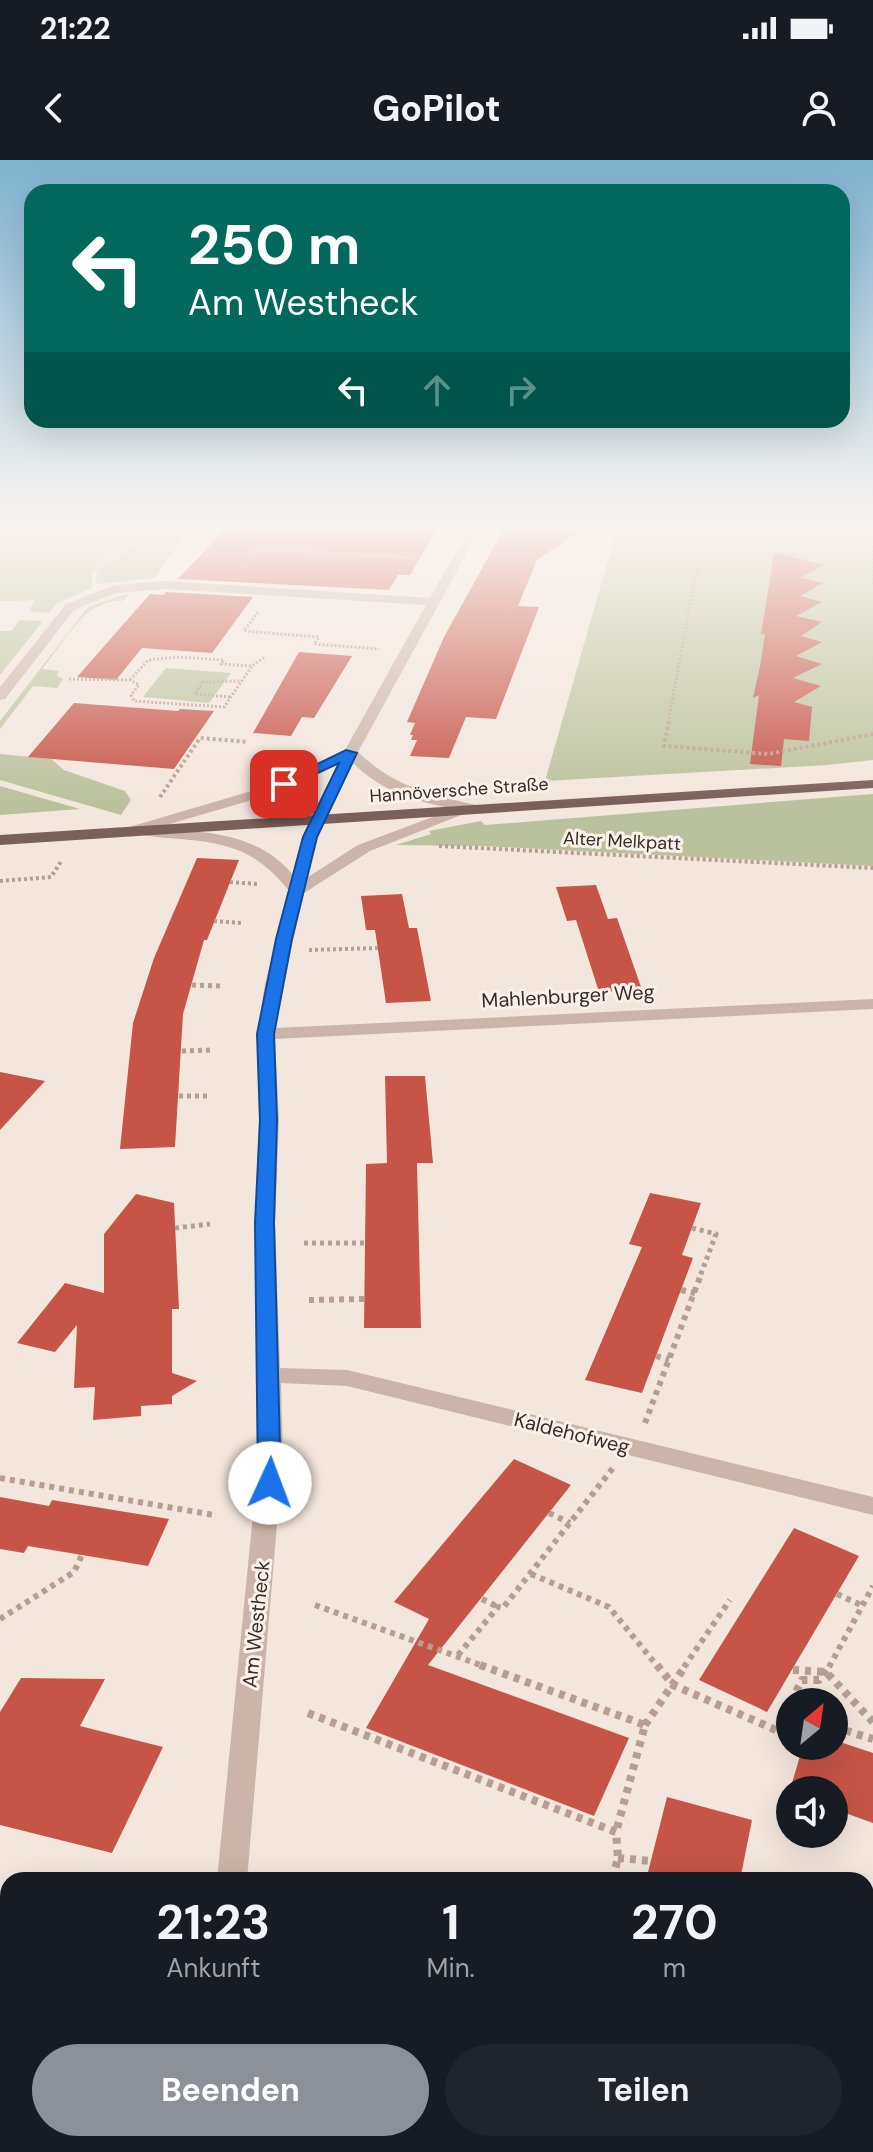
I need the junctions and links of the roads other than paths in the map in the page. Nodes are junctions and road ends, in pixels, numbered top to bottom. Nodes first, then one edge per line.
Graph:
1 (61, 618) edge
2 (425, 618) edge
3 (0, 696) edge
4 (351, 753) junction
5 (873, 784) edge
6 (471, 808) junction
7 (319, 820) junction
8 (131, 831) junction
9 (0, 840) edge
10 (297, 891) junction
11 (873, 1004) edge
12 (266, 1034) junction
13 (268, 1375) junction
14 (873, 1506) edge
15 (232, 1872) edge

1 - 3 street
2 - 4 street, Am Westheck
4 - 6 street
4 - 7 street, Am Westheck
4 - 8 street
5 - 6 main road, Hannöversche Straße
6 - 7 main road, Hannöversche Straße
6 - 10 street
7 - 8 main road, Hannöversche Straße
7 - 10 street, Am Westheck
8 - 9 main road, Hannöversche Straße
8 - 10 street
10 - 12 street, Am Westheck
11 - 12 street, Mahlenburger Weg
12 - 13 street, Am Westheck
13 - 14 street, Kaldehofweg
13 - 15 street, Am Westheck

